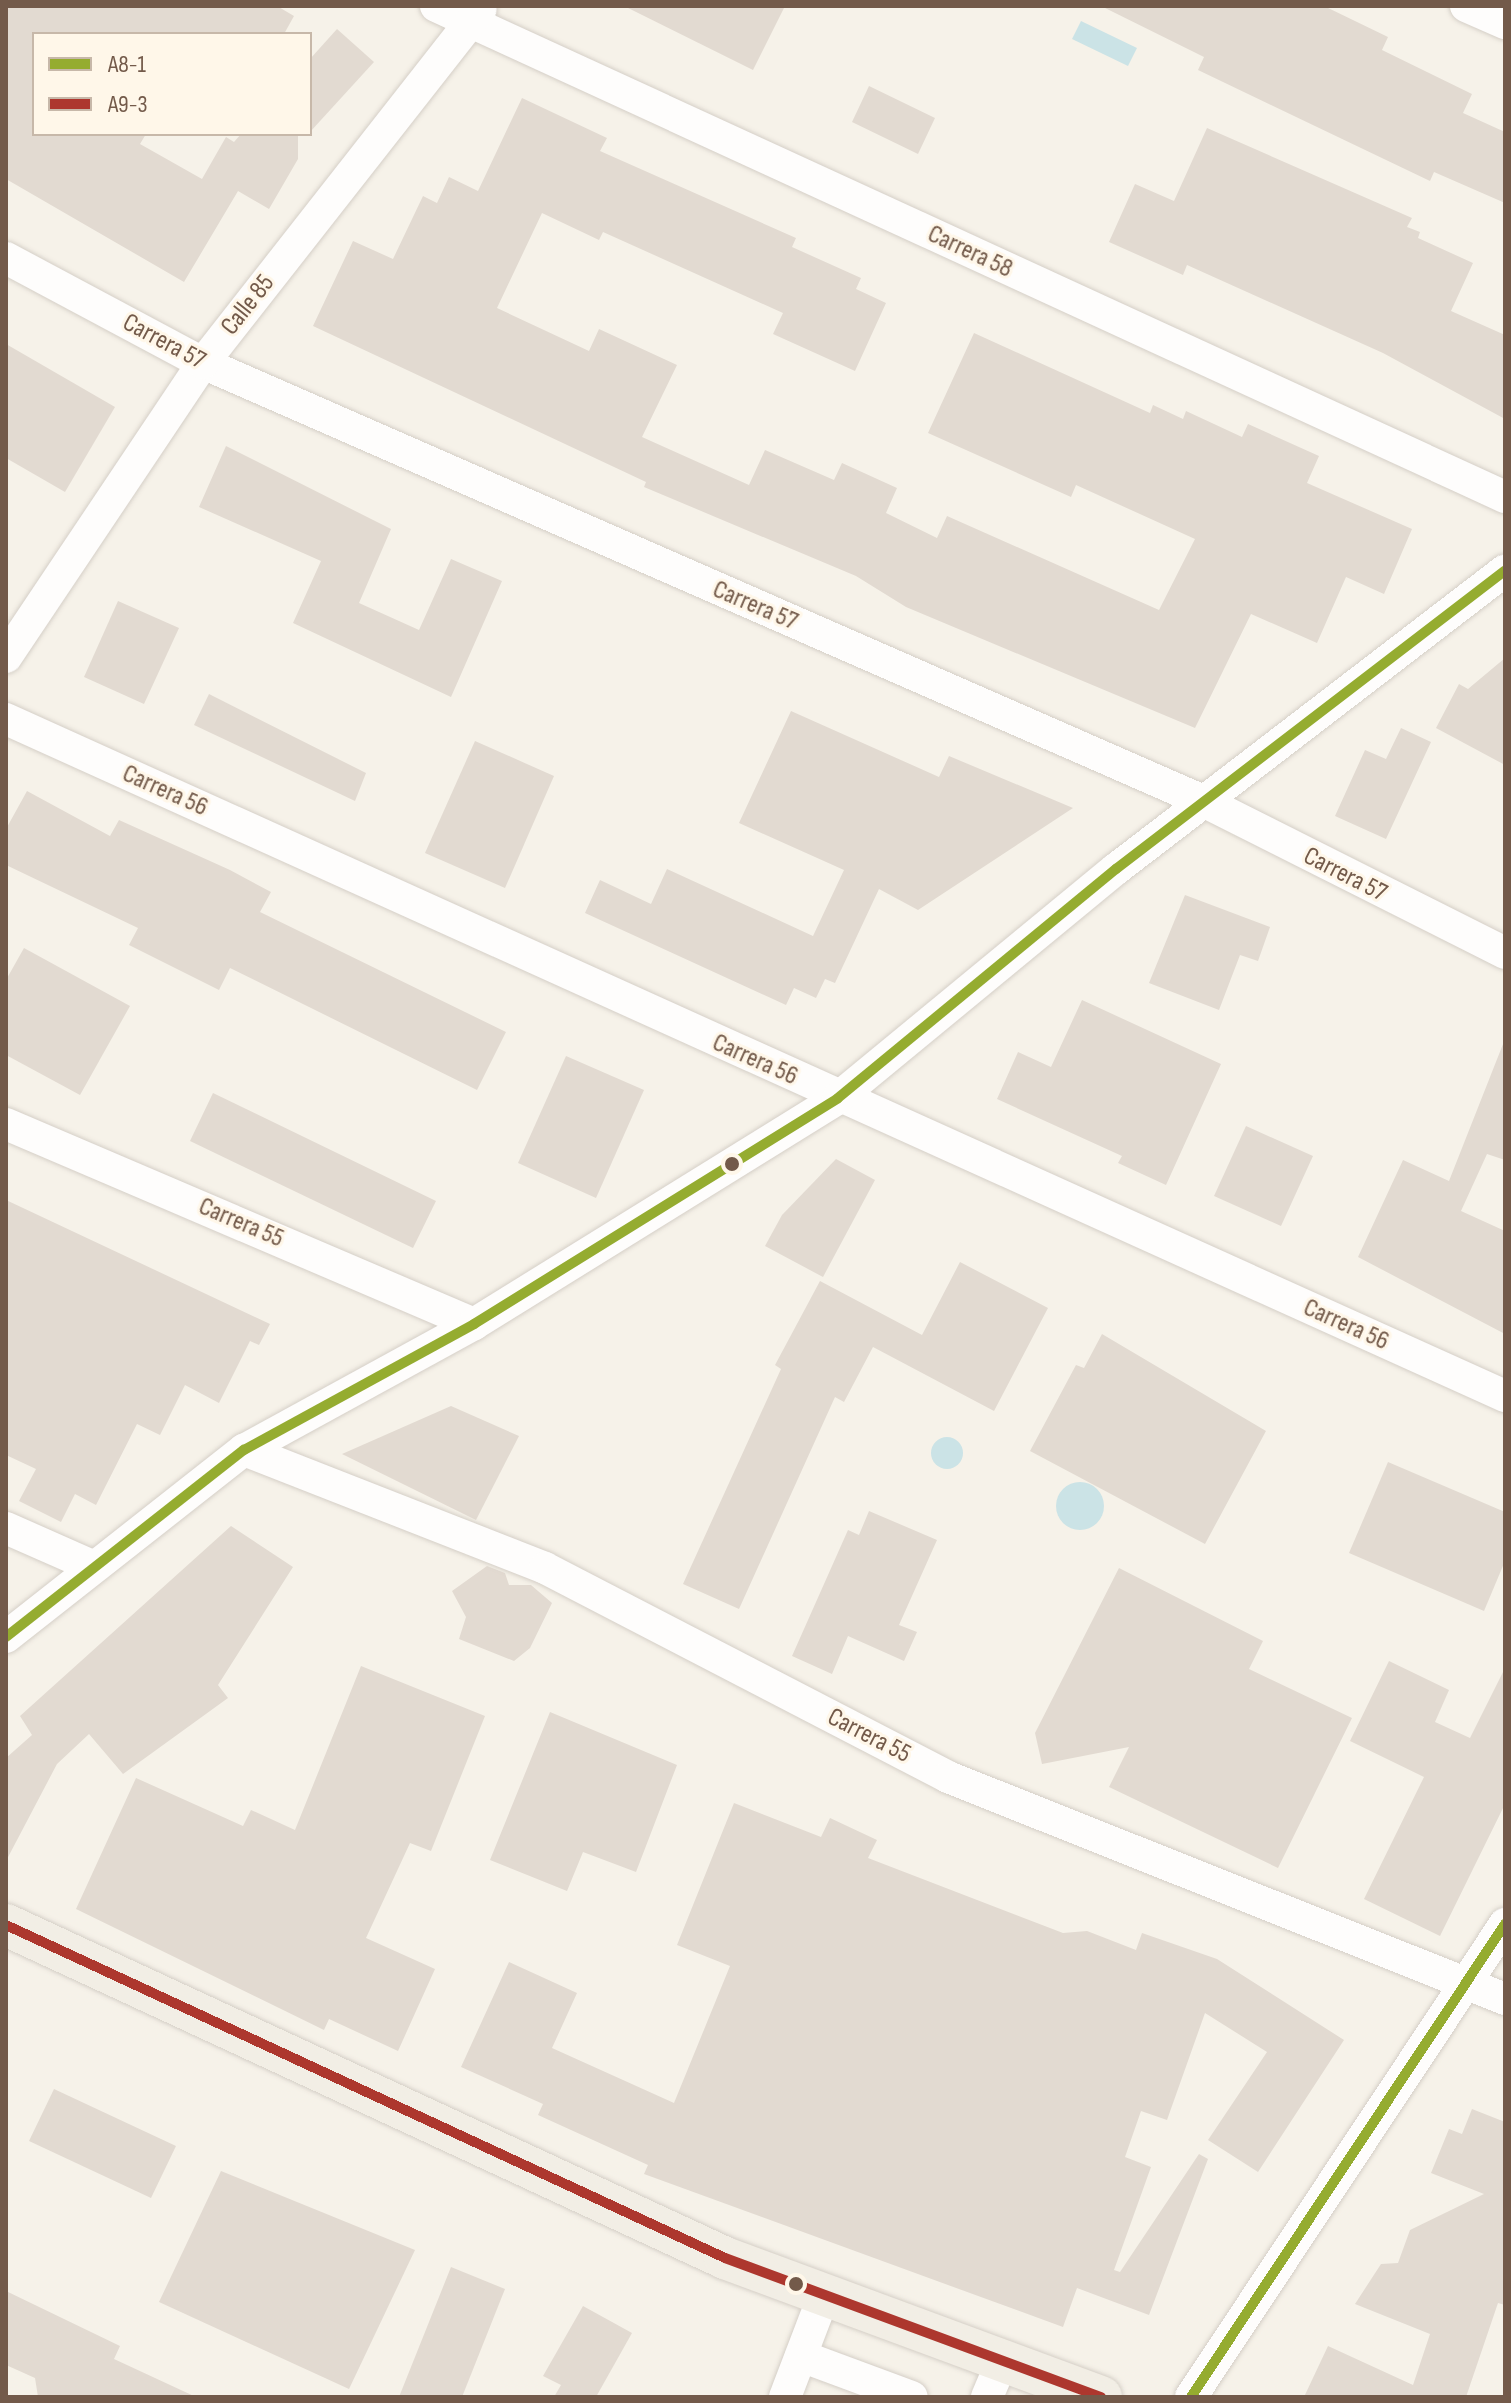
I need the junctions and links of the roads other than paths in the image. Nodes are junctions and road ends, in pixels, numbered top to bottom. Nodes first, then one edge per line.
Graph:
1 (436, 6) edge
2 (1466, 6) edge
3 (477, 14) edge
4 (1505, 23) edge
5 (6, 258) edge
6 (203, 363) junction
7 (1505, 497) edge
8 (1505, 571) edge
9 (6, 657) edge
10 (6, 719) edge
11 (1203, 801) junction
12 (1505, 953) edge
13 (838, 1098) junction
14 (6, 1124) edge
15 (474, 1324) junction
16 (1505, 1396) edge
17 (244, 1450) junction
18 (6, 1528) edge
19 (90, 1565) junction
20 (6, 1637) edge
21 (1505, 1924) edge
22 (6, 1925) edge
23 (1464, 1983) junction
24 (1505, 1999) edge
25 (824, 2295) junction
26 (801, 2356) junction
27 (994, 2379) edge
28 (785, 2397) edge
29 (912, 2397) edge
30 (1101, 2397) edge
31 (1191, 2397) edge

1 - 3 street, Carrera 58
2 - 4 street
3 - 6 street, Calle 85
3 - 7 street, Carrera 58
5 - 6 street, Carrera 57
6 - 9 street, Calle 85
6 - 11 street, Carrera 57
8 - 11 street
10 - 13 street, Carrera 56
11 - 12 street, Carrera 57
11 - 13 street
13 - 15 street
13 - 16 street, Carrera 56
14 - 15 street, Carrera 55
15 - 17 street
17 - 19 street
17 - 23 street, Carrera 55
18 - 19 street
19 - 20 street
21 - 23 street
22 - 25 main road
23 - 24 street, Carrera 55
23 - 31 street
25 - 26 street
25 - 27 main road
26 - 28 street
26 - 29 street
27 - 30 main road

